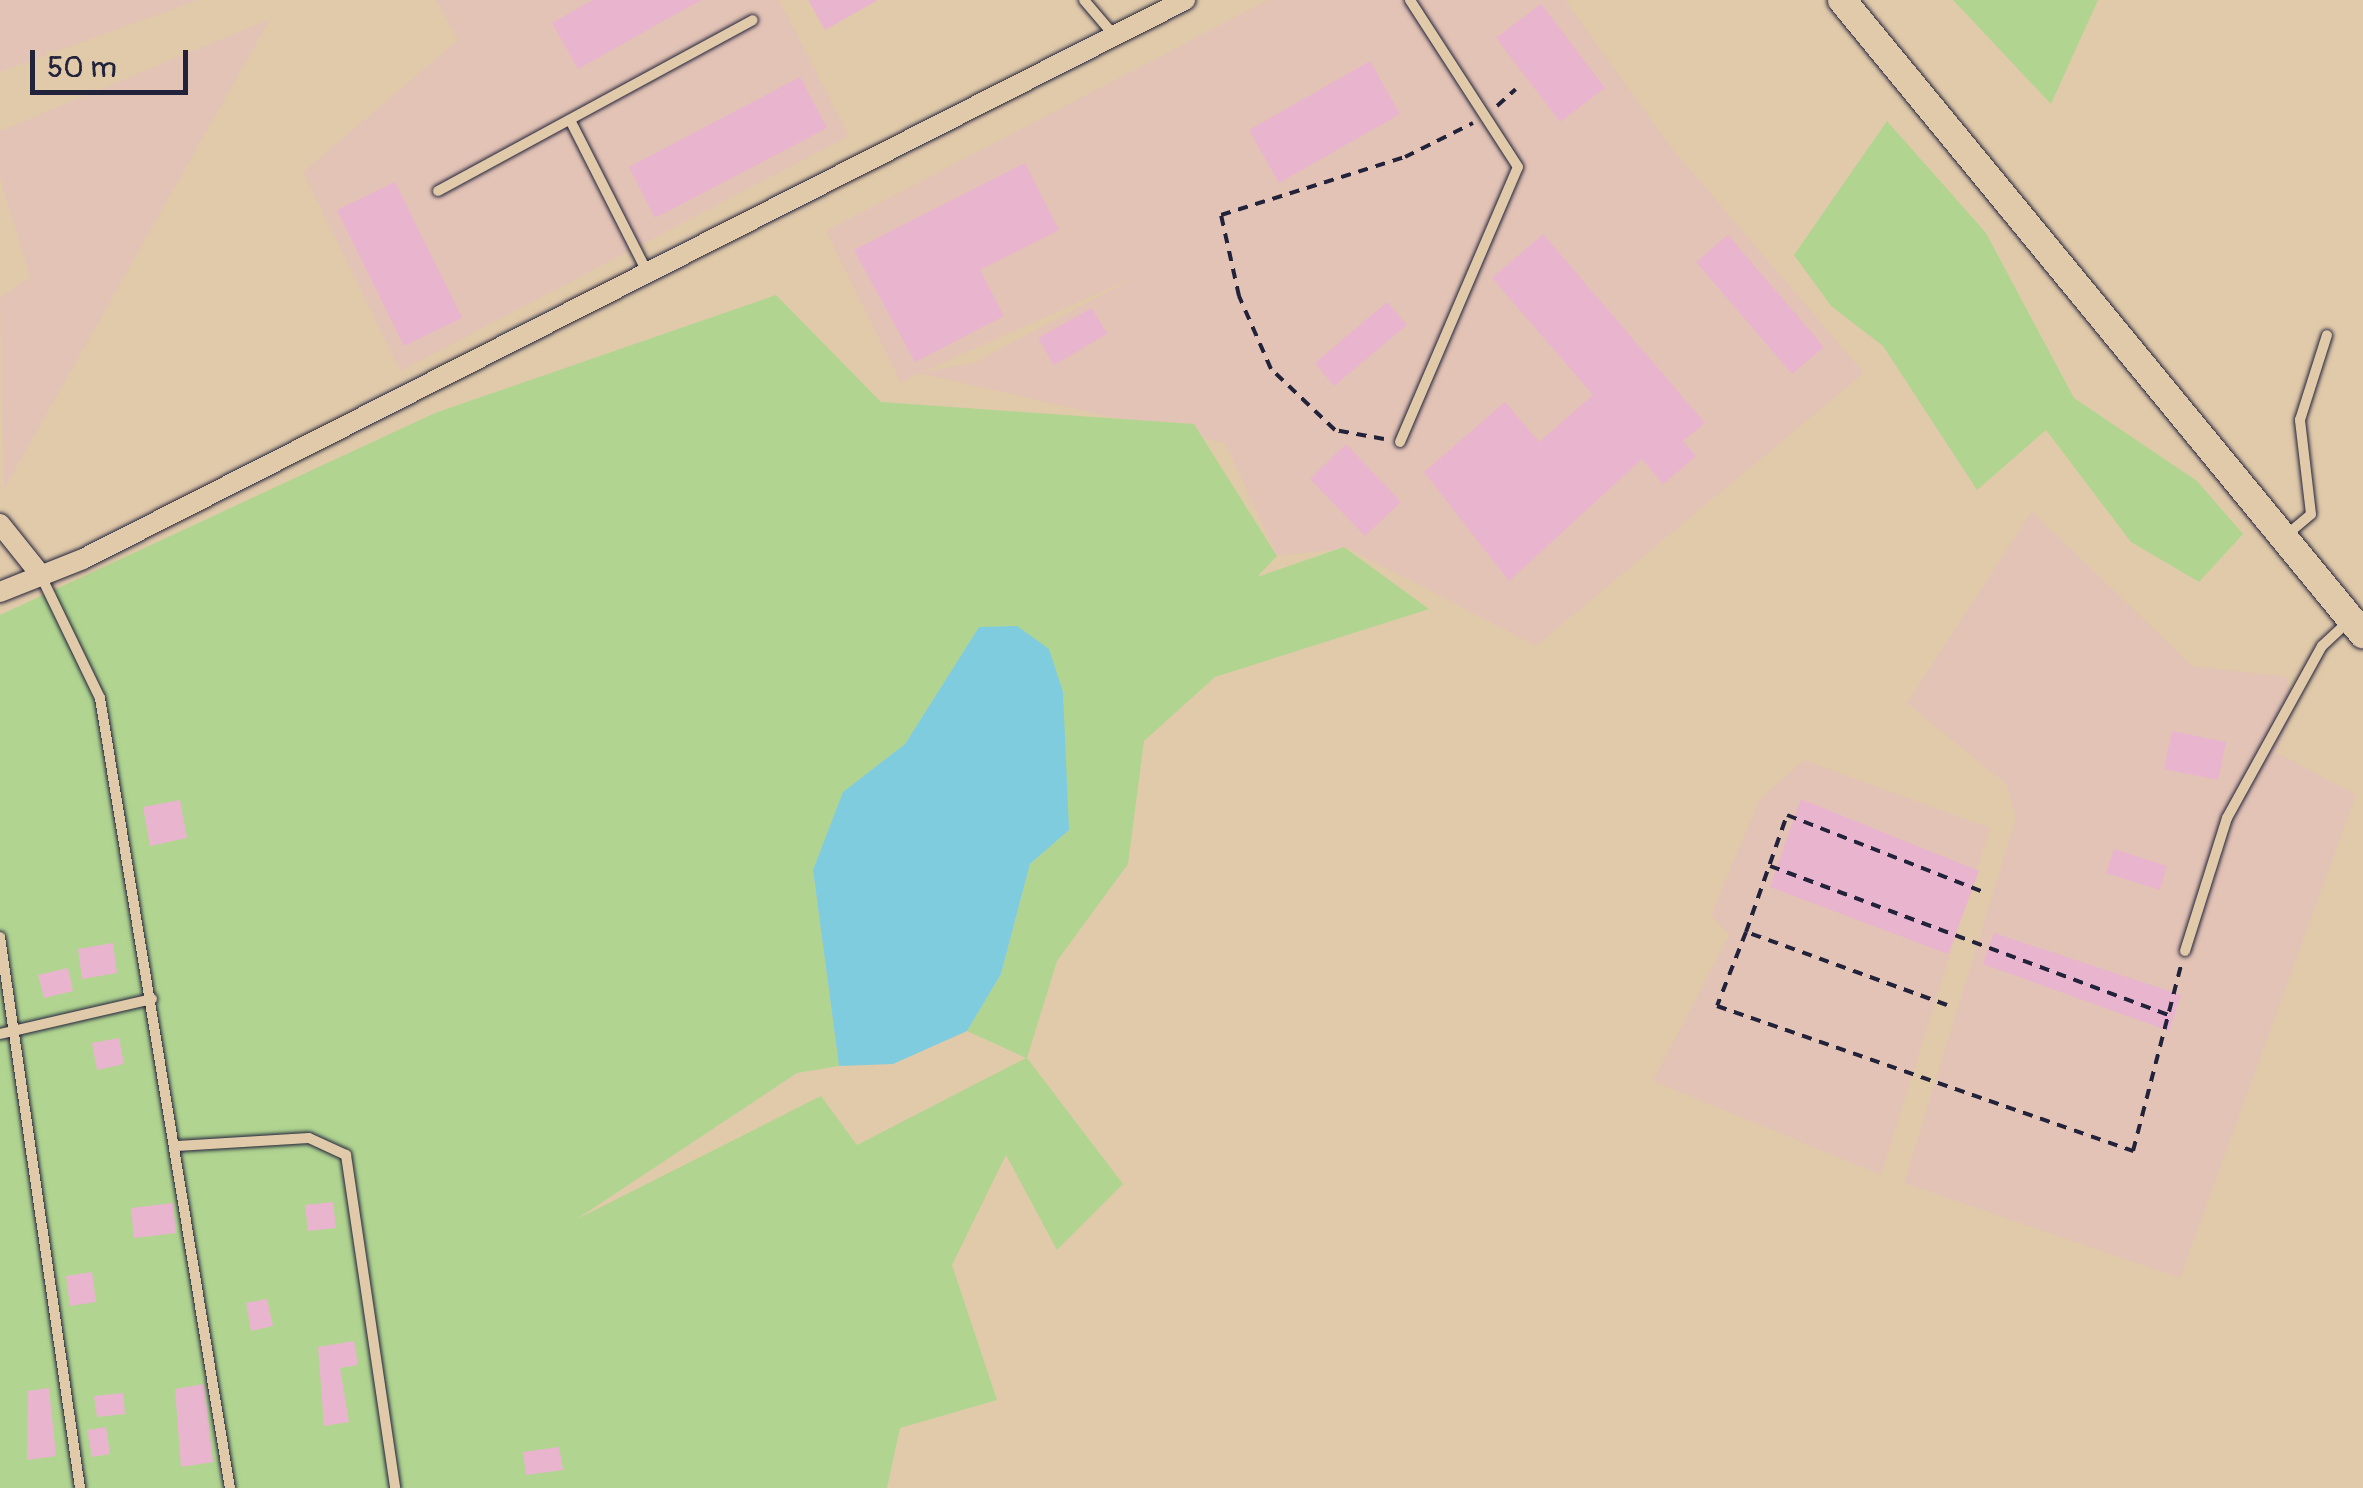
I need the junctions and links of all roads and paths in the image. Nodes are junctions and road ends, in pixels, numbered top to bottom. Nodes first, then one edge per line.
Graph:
1 (1084, 0) edge
2 (1185, 0) edge
3 (1410, 0) edge
4 (1842, 0) edge
5 (753, 20) dead end
6 (1112, 33) junction
7 (1516, 89) dead end
8 (1485, 116) junction
9 (570, 120) junction
10 (438, 191) dead end
11 (648, 275) junction
12 (2327, 335) dead end
13 (1400, 442) joint
14 (0, 524) edge
15 (2284, 538) junction
16 (40, 574) junction
17 (0, 592) edge
18 (2357, 627) edge
19 (1769, 866) junction
20 (1986, 893) dead end
21 (1746, 932) junction
22 (0, 937) edge
23 (2185, 951) joint
24 (152, 999) junction
25 (1948, 1005) dead end
26 (2168, 1015) junction
27 (15, 1031) junction
28 (0, 1034) edge
29 (177, 1146) junction
30 (80, 1488) edge
31 (230, 1488) edge
32 (395, 1488) edge

1 - 6 lane
2 - 6 street
3 - 8 lane
4 - 15 main road
5 - 9 lane
6 - 11 street
7 - 8 path
8 - 13 lane
8 - 13 path
9 - 10 lane
9 - 11 lane
11 - 16 street
12 - 15 lane
14 - 16 street
15 - 18 main road
16 - 17 street
16 - 24 lane
18 - 23 lane
19 - 20 path
19 - 21 path
19 - 26 path
21 - 25 path
21 - 26 path
22 - 27 lane
23 - 26 path
24 - 27 lane
24 - 29 lane
27 - 28 lane
27 - 30 lane
29 - 31 lane
29 - 32 lane

